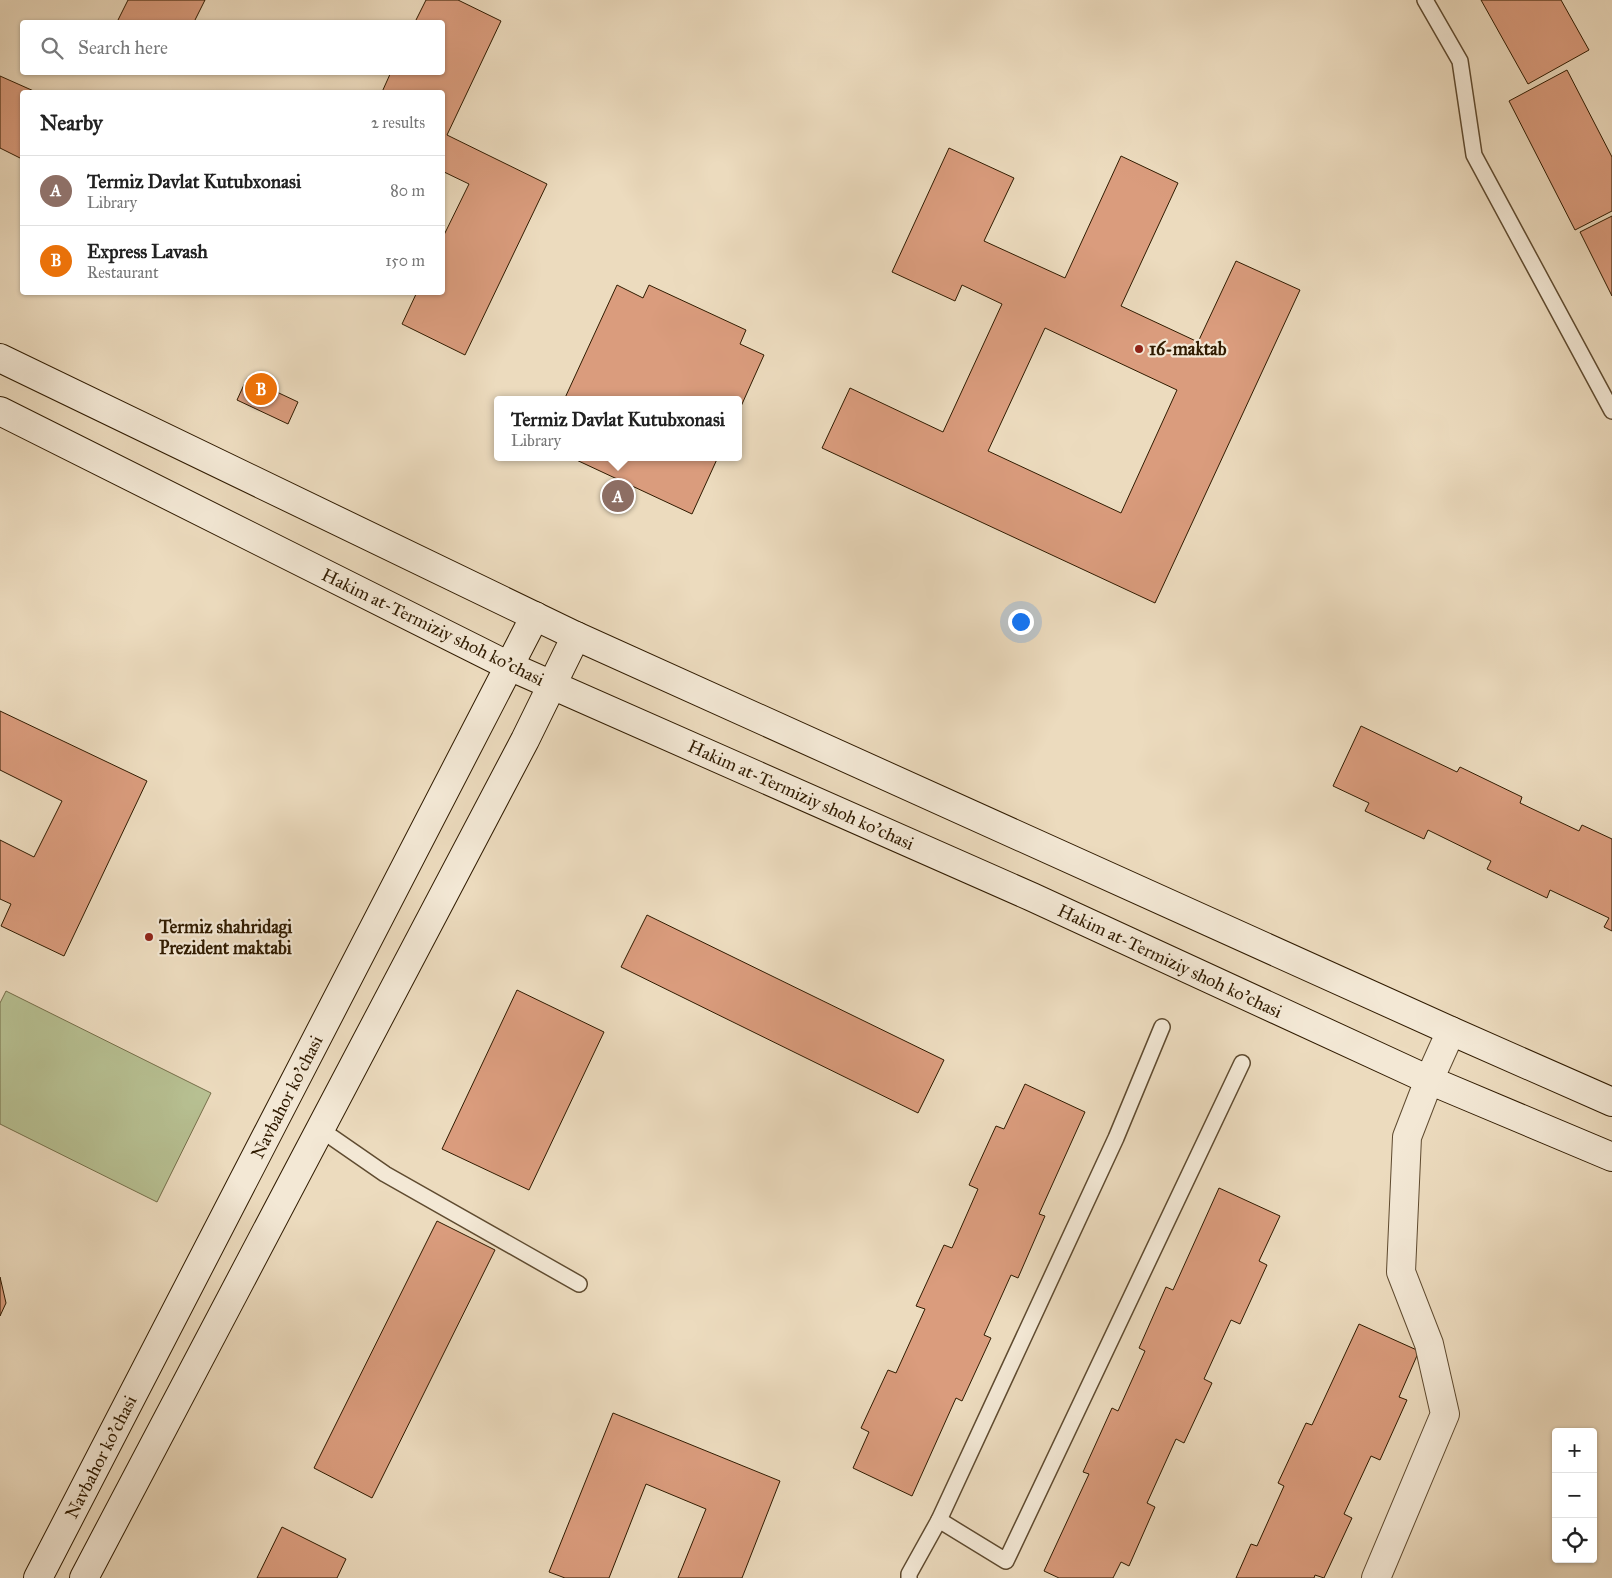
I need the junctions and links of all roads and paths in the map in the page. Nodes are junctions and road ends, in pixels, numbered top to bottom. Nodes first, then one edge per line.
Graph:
1 (1425, 0) edge
2 (0, 358) edge
3 (0, 411) edge
4 (1612, 411) edge
5 (535, 616) junction
6 (576, 636) junction
7 (509, 666) junction
8 (552, 686) junction
9 (1162, 1028) dead end
10 (1451, 1031) junction
11 (1242, 1064) dead end
12 (1429, 1080) junction
13 (1612, 1102) edge
14 (320, 1129) junction
15 (1612, 1158) edge
16 (579, 1284) dead end
17 (939, 1520) junction
18 (38, 1578) edge
19 (84, 1578) edge
20 (909, 1578) edge
21 (1376, 1578) edge

1 - 4 lane
2 - 5 main road
3 - 7 main road, Hakim at-Termiziy shoh ko'chasi
5 - 6 main road
5 - 7 main road, Navbahor ko'chasi
6 - 8 main road
6 - 10 main road
7 - 8 main road, Hakim at-Termiziy shoh ko'chasi
7 - 18 main road, Navbahor ko'chasi
8 - 12 main road, Hakim at-Termiziy shoh ko'chasi
8 - 14 main road
9 - 17 lane
10 - 12 main road
10 - 13 main road
11 - 17 lane
12 - 15 main road, Hakim at-Termiziy shoh ko'chasi
12 - 21 main road
14 - 16 lane
14 - 19 main road
17 - 20 lane

